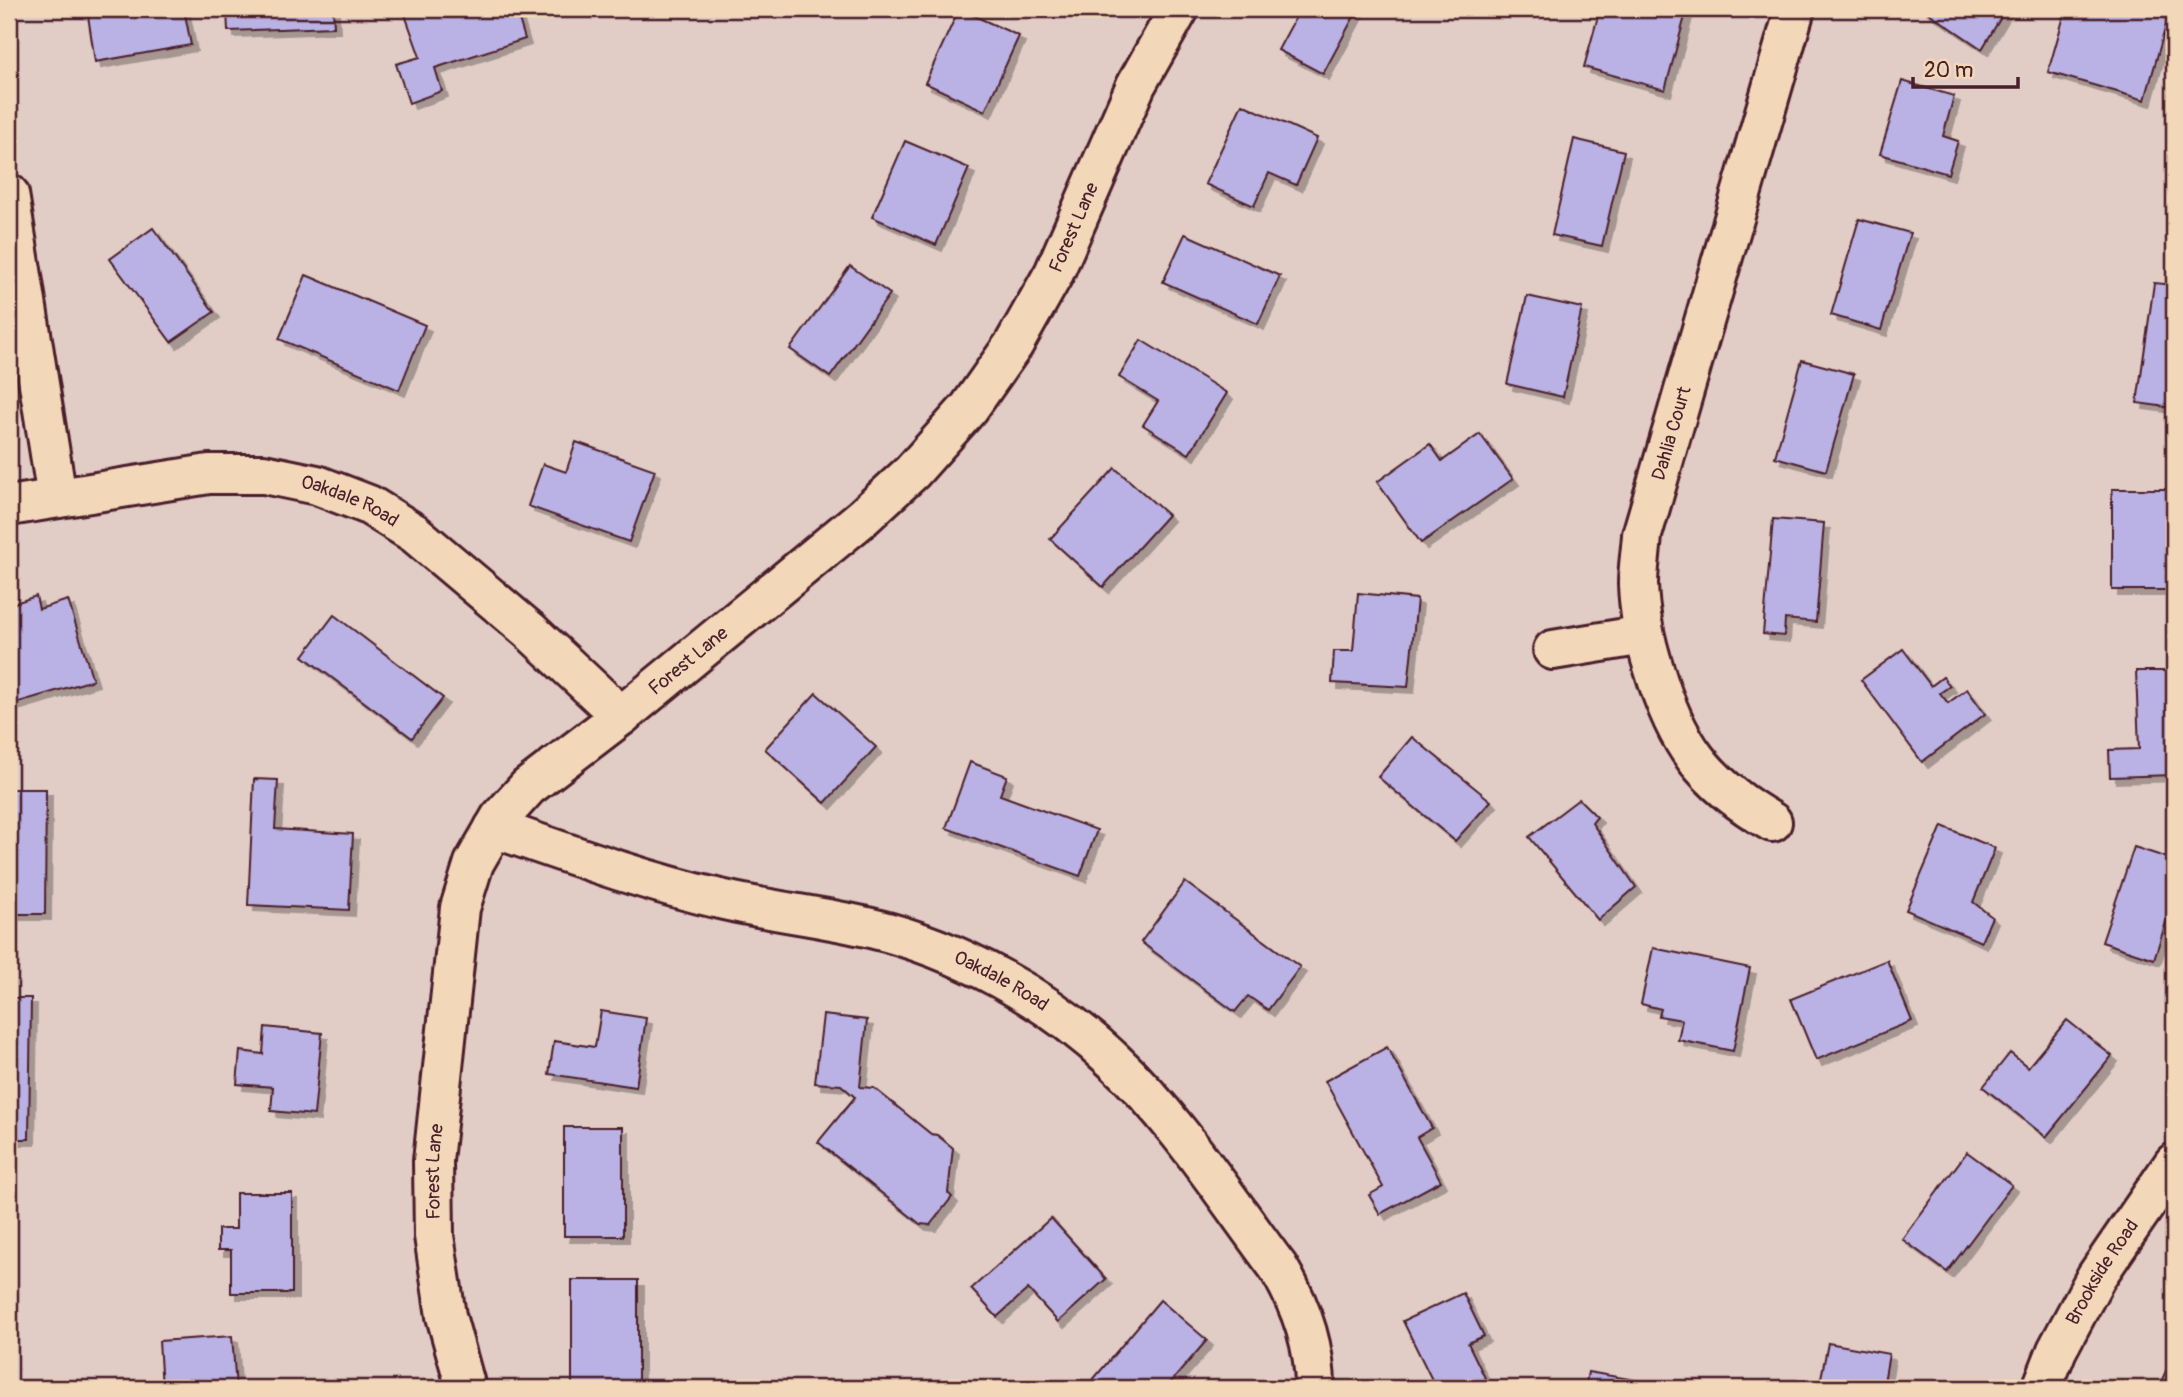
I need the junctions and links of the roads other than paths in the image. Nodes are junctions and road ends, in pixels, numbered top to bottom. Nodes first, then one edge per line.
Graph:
1 (1179, 9) edge
2 (1795, 9) edge
3 (9, 194) edge
4 (57, 498) junction
5 (9, 506) edge
6 (1644, 635) junction
7 (1553, 650) dead end
8 (621, 716) junction
9 (1772, 822) dead end
10 (494, 828) junction
11 (2174, 1163) edge
12 (466, 1388) edge
13 (1315, 1388) edge
14 (2042, 1388) edge

1 - 8 street, Forest Lane
2 - 6 street, Dahlia Court
3 - 4 street
4 - 5 street, Oakdale Road
4 - 8 street, Oakdale Road
6 - 7 street
6 - 9 street, Dahlia Court
8 - 10 street, Forest Lane
10 - 12 street, Forest Lane
10 - 13 street, Oakdale Road
11 - 14 street, Brookside Road

